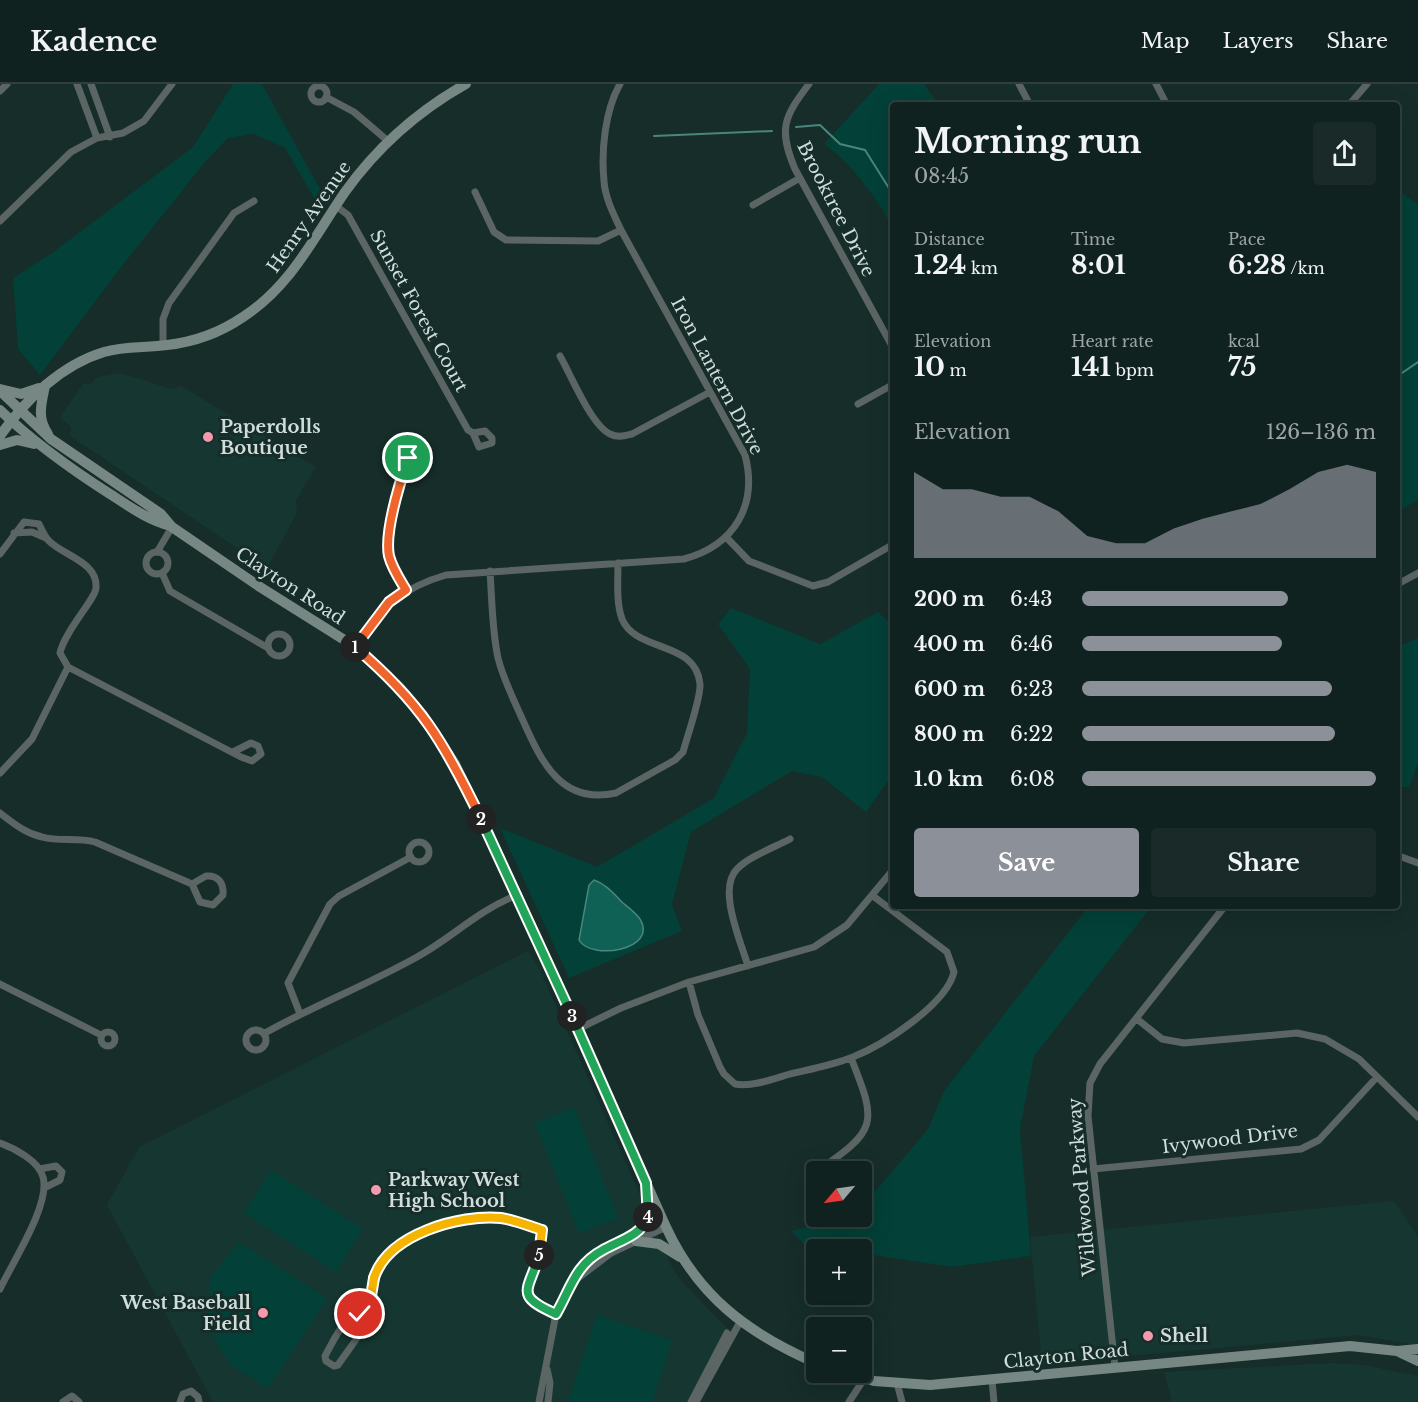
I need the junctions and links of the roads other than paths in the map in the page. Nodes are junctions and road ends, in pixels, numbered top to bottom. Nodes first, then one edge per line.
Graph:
1 (7, 84) edge
2 (77, 84) edge
3 (91, 84) edge
4 (172, 84) edge
5 (466, 84) edge
6 (620, 84) edge
7 (809, 84) edge
8 (1019, 84) edge
9 (1156, 84) edge
10 (1367, 84) edge
11 (0, 91) edge
12 (326, 97) dead end
13 (1028, 102) edge
14 (1165, 102) edge
15 (1352, 102) edge
16 (110, 137) junction
17 (97, 138) junction
18 (388, 141) junction
19 (800, 178) junction
20 (475, 192) dead end
21 (254, 201) dead end
22 (753, 205) dead end
23 (336, 206) junction
24 (0, 221) edge
25 (621, 230) junction
26 (890, 342) edge
27 (164, 345) junction
28 (560, 356) dead end
29 (45, 386) junction
30 (890, 386) edge
31 (0, 390) edge
32 (710, 392) junction
33 (858, 404) dead end
34 (0, 410) edge
35 (19, 411) junction
36 (11, 421) junction
37 (473, 433) dead end
38 (0, 436) edge
39 (51, 439) junction
40 (0, 445) edge
41 (39, 446) junction
42 (408, 458) dead end
43 (172, 526) junction
44 (727, 538) junction
45 (890, 546) edge
46 (157, 552) junction
47 (0, 554) edge
48 (618, 563) junction
49 (490, 571) junction
50 (162, 573) junction
51 (1418, 573) edge
52 (1400, 583) edge
53 (406, 590) junction
54 (354, 646) junction
55 (268, 648) dead end
56 (68, 667) junction
57 (233, 752) dead end
58 (0, 773) edge
59 (0, 813) edge
60 (790, 839) dead end
61 (1400, 856) edge
62 (411, 857) dead end
63 (1418, 863) edge
64 (890, 874) edge
65 (192, 884) junction
66 (517, 895) junction
67 (873, 896) junction
68 (890, 909) edge
69 (890, 909) edge
70 (1223, 909) edge
71 (748, 966) junction
72 (688, 982) junction
73 (0, 984) edge
74 (300, 1014) junction
75 (1137, 1019) junction
76 (578, 1029) junction
77 (265, 1033) dead end
78 (101, 1035) dead end
79 (851, 1058) junction
80 (1377, 1077) junction
81 (1418, 1117) edge
82 (0, 1143) edge
83 (831, 1161) edge
84 (1094, 1169) junction
85 (41, 1172) junction
86 (646, 1183) junction
87 (44, 1188) junction
88 (666, 1227) junction
89 (636, 1241) junction
90 (684, 1262) junction
91 (571, 1287) junction
92 (0, 1289) edge
93 (368, 1314) junction
94 (556, 1314) junction
95 (740, 1322) junction
96 (727, 1333) dead end
97 (1418, 1349) edge
98 (1397, 1351) junction
99 (806, 1359) edge
100 (1418, 1361) edge
101 (1115, 1367) junction
102 (547, 1369) junction
103 (872, 1379) edge
104 (992, 1380) junction
105 (861, 1383) edge
106 (897, 1383) junction
107 (63, 1402) edge
108 (79, 1402) edge
109 (180, 1402) edge
110 (199, 1402) edge
111 (539, 1402) edge
112 (548, 1402) edge
113 (691, 1402) edge
114 (696, 1402) edge
115 (849, 1402) edge
116 (903, 1402) edge
117 (994, 1402) edge

1 - 11 street
2 - 17 street
3 - 16 street
4 - 16 street
5 - 18 main road, Henry Avenue
6 - 25 street, Iron Lantern Drive
7 - 19 street, Brooktree Drive
8 - 13 street
9 - 14 street
10 - 15 street
12 - 18 street
16 - 17 street
17 - 24 street
18 - 23 main road, Henry Avenue
19 - 22 street
19 - 26 street, Brooktree Drive
20 - 25 street
21 - 27 street
23 - 27 main road, Henry Avenue
23 - 37 street, Sunset Forest Court
25 - 32 street, Iron Lantern Drive
27 - 29 main road, Henry Avenue
28 - 32 street
29 - 31 main road
29 - 35 main road, Henry Avenue
29 - 39 main road
30 - 33 street
31 - 35 main road, Clayton Road
32 - 44 street, Iron Lantern Drive
34 - 36 main road, Clayton Road
35 - 36 main road, Henry Avenue
35 - 39 main road, Clayton Road
36 - 38 main road, Henry Avenue
36 - 41 main road, Clayton Road
39 - 43 main road, Clayton Road
40 - 41 main road
41 - 43 main road, Clayton Road
42 - 53 street
43 - 46 street
43 - 54 main road, Clayton Road
44 - 45 street
44 - 48 street
46 - 50 street
46 - 50 street
47 - 56 street
48 - 49 street
48 - 49 street
49 - 53 street
50 - 55 street
51 - 52 street
53 - 54 street
54 - 66 main road, Clayton Road
56 - 57 street
56 - 58 street
59 - 65 street
60 - 71 street
61 - 63 street
62 - 74 street
64 - 67 street
65 - 65 street
66 - 74 street
66 - 76 main road, Clayton Road
67 - 68 street
67 - 71 street
69 - 79 street
70 - 75 street, Wildwood Parkway
71 - 72 street
72 - 76 street
72 - 79 street
73 - 78 street
74 - 77 street
75 - 80 street
75 - 84 street, Wildwood Parkway
76 - 86 main road, Clayton Road
79 - 83 street
80 - 81 street
80 - 84 street, Ivywood Drive
82 - 85 street
84 - 101 street, Wildwood Parkway
85 - 87 street
85 - 87 street
86 - 88 main road, Clayton Road
86 - 91 street
87 - 92 street
88 - 89 street
88 - 90 main road, Clayton Road
89 - 90 main road
89 - 91 street
90 - 95 main road, Clayton Road
91 - 94 street
93 - 93 street
93 - 94 street
94 - 102 street
95 - 99 main road, Clayton Road
95 - 114 street
96 - 113 street
97 - 98 main road, Clayton Road
98 - 100 main road, Clayton Road
98 - 101 main road, Clayton Road
101 - 104 main road, Clayton Road
102 - 111 street
102 - 112 street
103 - 106 main road, Clayton Road
104 - 106 main road, Clayton Road
104 - 117 street
105 - 115 street
106 - 116 street
107 - 108 street
109 - 110 street

